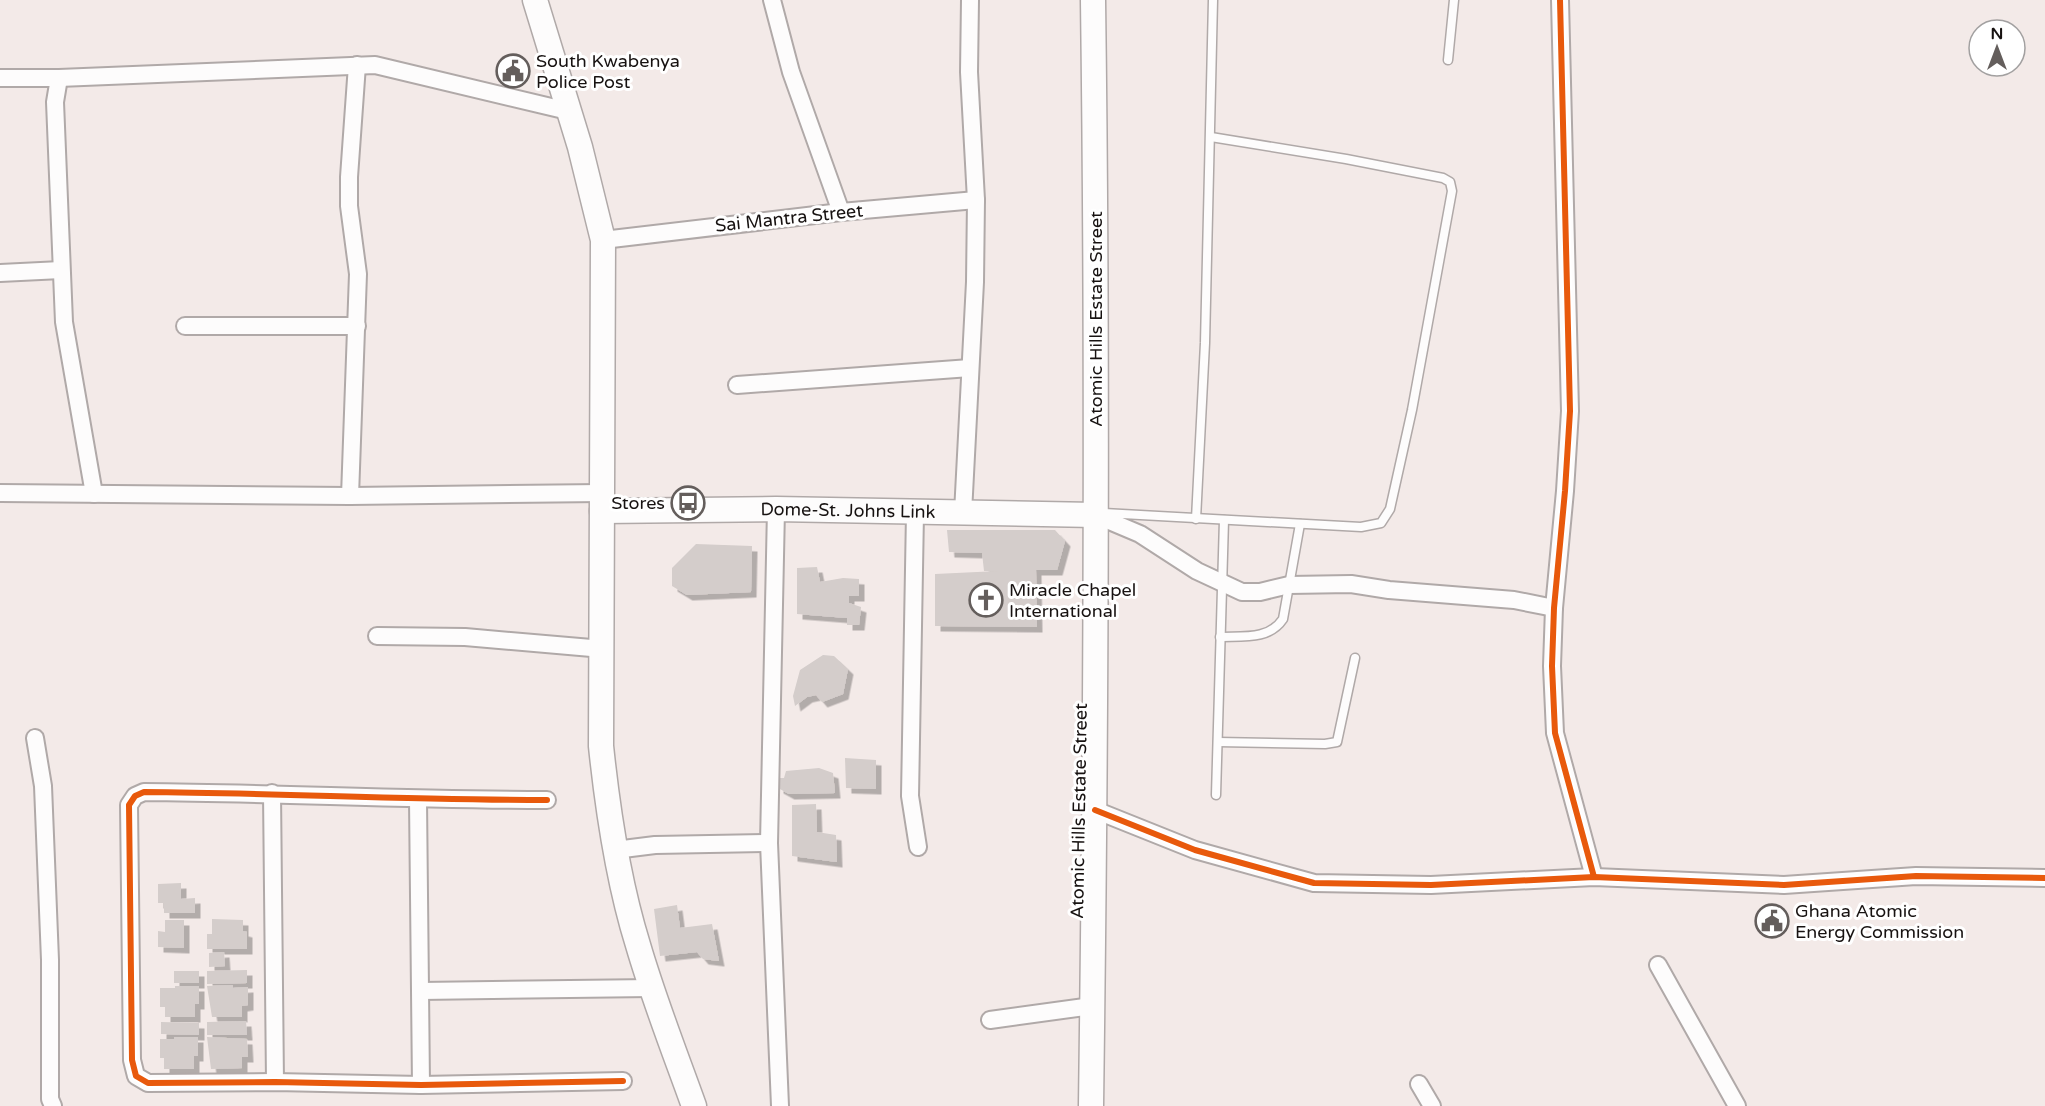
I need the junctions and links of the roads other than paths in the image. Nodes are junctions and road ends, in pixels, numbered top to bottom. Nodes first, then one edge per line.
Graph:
1 (535, 0) edge
2 (772, 0) edge
3 (970, 0) edge
4 (1093, 0) edge
5 (1213, 0) edge
6 (1454, 0) edge
7 (1560, 0) edge
8 (1448, 60) dead end
9 (357, 65) junction
10 (0, 78) edge
11 (59, 78) junction
12 (568, 111) junction
13 (1211, 137) junction
14 (976, 200) junction
15 (841, 212) junction
16 (603, 240) junction
17 (61, 270) junction
18 (0, 273) edge
19 (184, 326) dead end
20 (357, 326) junction
21 (970, 368) junction
22 (737, 385) dead end
23 (0, 493) edge
24 (94, 494) junction
25 (350, 496) junction
26 (602, 502) junction
27 (776, 509) junction
28 (915, 513) junction
29 (963, 513) junction
30 (1095, 514) junction
31 (1196, 519) junction
32 (1224, 520) junction
33 (1300, 524) junction
34 (1224, 585) junction
35 (1289, 585) junction
36 (1554, 609) junction
37 (376, 636) dead end
38 (1220, 638) junction
39 (603, 649) junction
40 (1355, 658) dead end
41 (35, 738) dead end
42 (1218, 742) junction
43 (272, 793) junction
44 (1216, 795) dead end
45 (418, 800) junction
46 (547, 800) dead end
47 (1095, 810) junction
48 (769, 843) junction
49 (918, 847) dead end
50 (615, 850) junction
51 (1594, 877) junction
52 (2045, 878) edge
53 (1658, 965) dead end
54 (652, 988) junction
55 (421, 991) junction
56 (1092, 1006) junction
57 (990, 1020) dead end
58 (623, 1081) dead end
59 (275, 1082) junction
60 (1419, 1084) dead end
61 (421, 1085) junction
62 (53, 1106) edge
63 (694, 1106) edge
64 (780, 1106) edge
65 (1091, 1106) edge
66 (1432, 1106) edge
67 (1737, 1106) edge

1 - 12 main road
2 - 15 street
3 - 14 street
4 - 30 main road, Atomic Hills Estate Street
5 - 13 lane
6 - 8 lane
7 - 36 street
9 - 11 street
9 - 12 street
9 - 20 street
10 - 11 street
11 - 17 street
12 - 16 main road
13 - 31 lane
13 - 33 lane
14 - 15 street, Sai Mantra Street
14 - 21 street
15 - 16 street, Sai Mantra Street
16 - 26 main road
17 - 18 street
17 - 24 street
19 - 20 street
20 - 25 street
21 - 22 street
21 - 29 street
23 - 24 street
24 - 25 street
25 - 26 street
26 - 27 main road, Dome-St. Johns Link
26 - 39 main road
27 - 28 main road, Dome-St. Johns Link
27 - 48 street
28 - 29 main road, Dome-St. Johns Link
28 - 49 street
29 - 30 main road, Dome-St. Johns Link
30 - 31 lane
30 - 34 street
30 - 47 main road, Atomic Hills Estate Street
31 - 32 lane
32 - 33 lane
32 - 34 lane
33 - 35 lane
34 - 35 street
34 - 38 lane
35 - 36 street
35 - 38 lane
36 - 51 street
37 - 39 street
38 - 42 lane
39 - 50 main road
40 - 42 lane
41 - 62 street
42 - 44 lane
43 - 45 street
43 - 59 street
43 - 59 street
45 - 46 street
45 - 55 street
47 - 51 street
47 - 56 main road, Atomic Hills Estate Street
48 - 50 street
48 - 64 street
50 - 54 main road
51 - 52 street
53 - 67 street
54 - 55 street
54 - 63 main road
55 - 61 street
56 - 57 street
56 - 65 main road, Atomic Hills Estate Street
58 - 61 street
59 - 61 street
60 - 66 street

